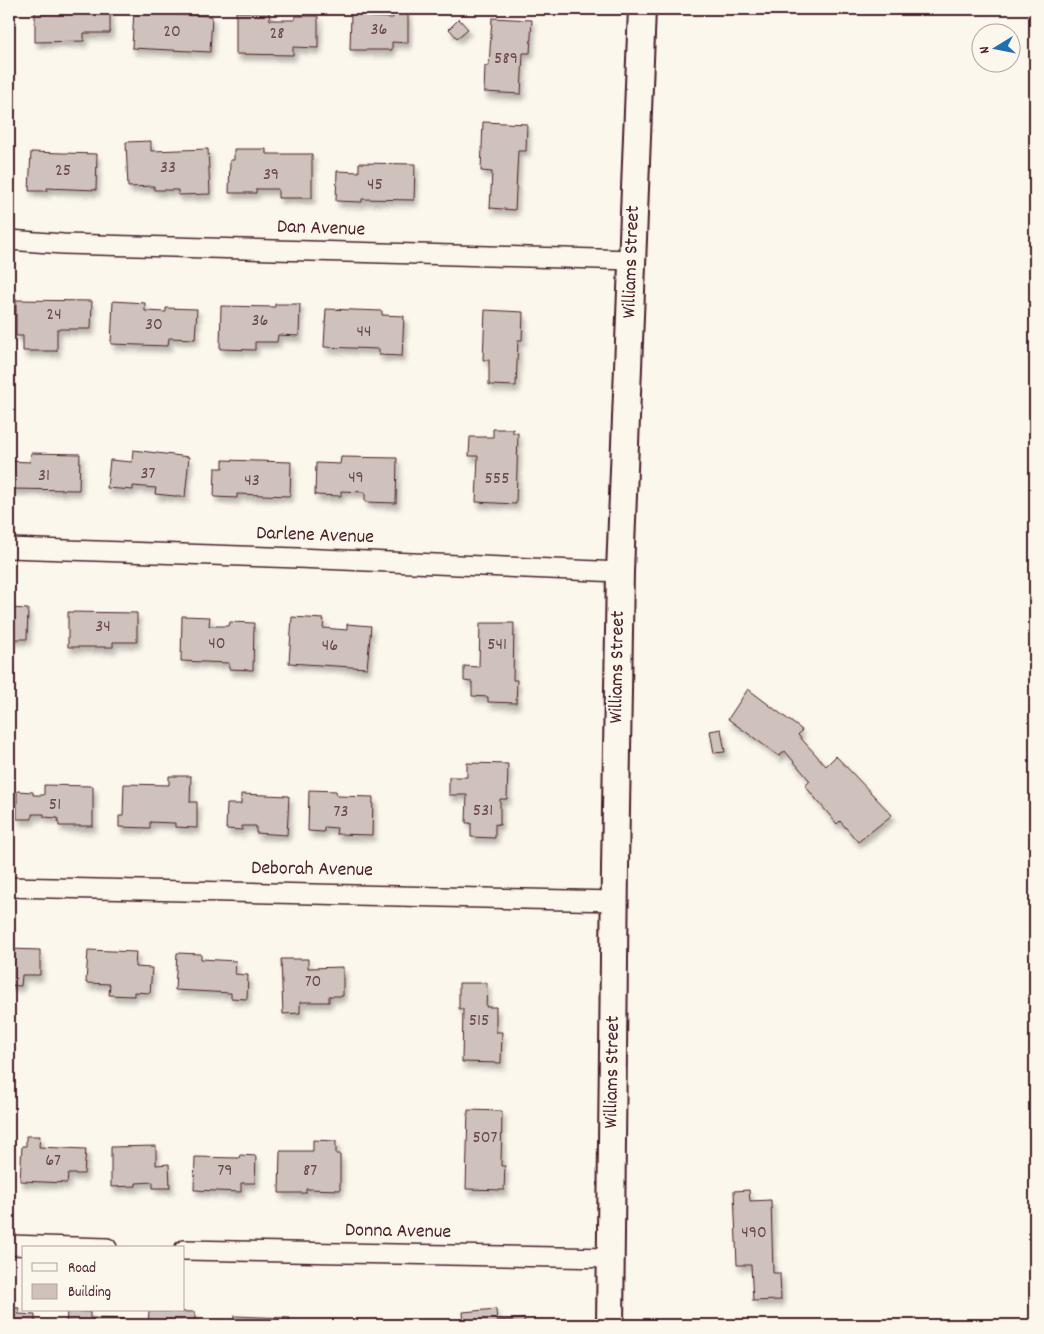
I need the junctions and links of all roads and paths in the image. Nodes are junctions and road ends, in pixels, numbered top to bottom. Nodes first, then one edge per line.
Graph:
1 (642, 9) edge
2 (9, 240) edge
3 (633, 260) junction
4 (9, 548) edge
5 (620, 572) junction
6 (9, 887) edge
7 (615, 901) junction
8 (9, 1245) edge
9 (42, 1246) edge
10 (185, 1250) edge
11 (611, 1258) junction
12 (610, 1325) edge

1 - 3 street, Williams Street
2 - 3 street, Dan Avenue
3 - 5 street, Williams Street
4 - 5 street, Darlene Avenue
5 - 7 street, Williams Street
6 - 7 street, Deborah Avenue
7 - 11 street, Williams Street
8 - 9 street
10 - 11 street, Donna Avenue
11 - 12 street, Williams Street

